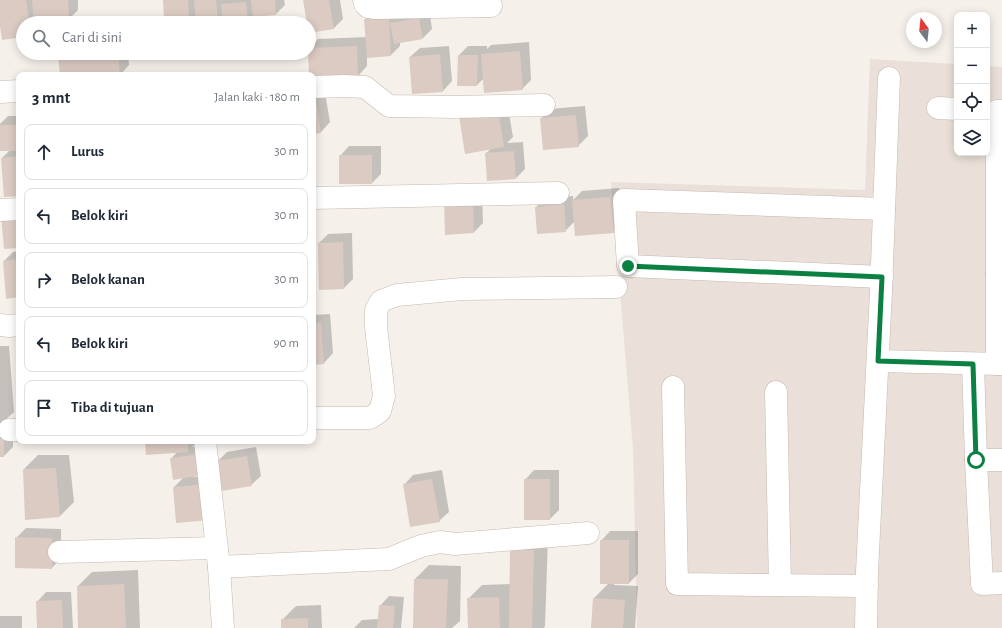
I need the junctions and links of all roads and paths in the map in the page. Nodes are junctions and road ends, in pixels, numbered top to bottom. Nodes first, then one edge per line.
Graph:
1 (364, 0) edge
2 (491, 6) dead end
3 (890, 78) dead end
4 (316, 86) edge
5 (16, 91) edge
6 (0, 92) edge
7 (544, 105) dead end
8 (995, 111) edge
9 (558, 193) dead end
10 (316, 198) edge
11 (16, 209) edge
12 (884, 209) junction
13 (0, 210) edge
14 (999, 274) edge
15 (882, 277) junction
16 (616, 287) dead end
17 (0, 325) edge
18 (16, 325) edge
19 (878, 361) junction
20 (973, 364) junction
21 (999, 364) edge
22 (673, 387) dead end
23 (776, 392) dead end
24 (316, 418) edge
25 (205, 444) edge
26 (976, 460) junction
27 (1002, 460) edge
28 (588, 533) dead end
29 (59, 552) dead end
30 (218, 558) junction
31 (1002, 582) edge
32 (780, 585) junction
33 (867, 586) junction
34 (223, 628) edge
35 (866, 628) edge

1 - 2 street
3 - 12 street
4 - 7 street
5 - 6 street
8 - 14 street
9 - 10 street
11 - 13 street
12 - 15 street
12 - 15 street
14 - 21 street
15 - 19 street
16 - 24 street
17 - 18 street
19 - 20 street
19 - 33 street
20 - 21 street
20 - 26 street
22 - 32 street
23 - 32 street
25 - 30 street
26 - 27 street
26 - 31 street
28 - 30 street
29 - 30 street
30 - 34 street
32 - 33 street
33 - 35 street

